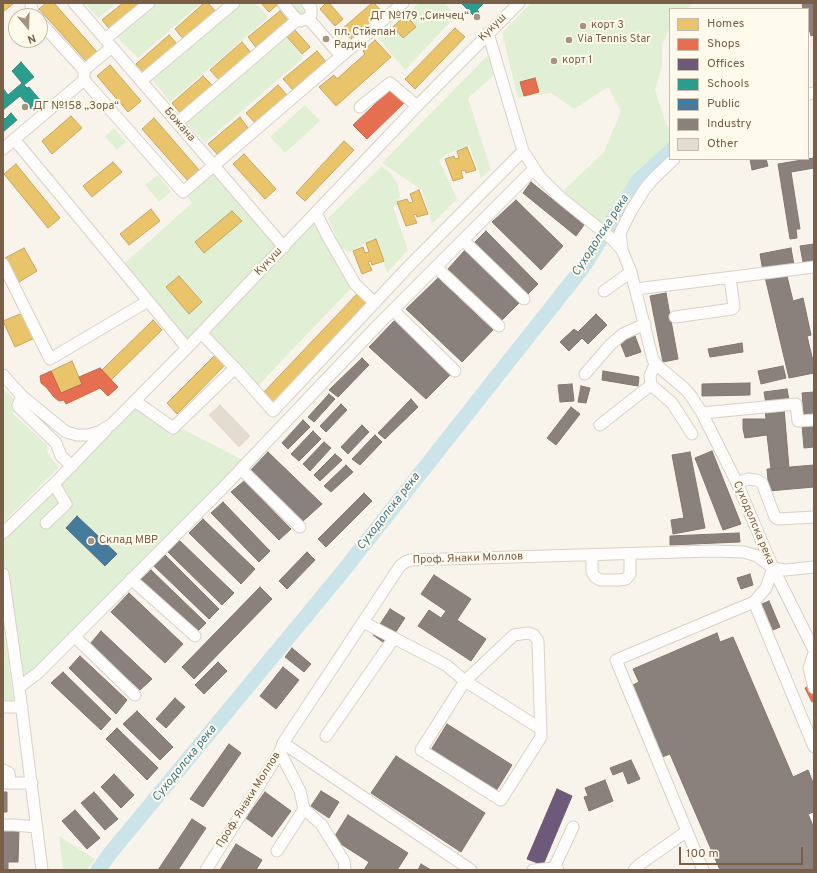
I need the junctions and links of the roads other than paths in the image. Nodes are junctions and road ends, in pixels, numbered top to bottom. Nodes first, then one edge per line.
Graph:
1 (74, 3) edge
2 (149, 3) edge
3 (234, 3) edge
4 (283, 3) edge
5 (404, 3) edge
6 (519, 3) edge
7 (308, 10) edge
8 (48, 32) edge
9 (488, 33) junction
10 (108, 43) junction
11 (341, 56) junction
12 (84, 75) junction
13 (141, 81) junction
14 (360, 106) dead end
15 (417, 106) junction
16 (177, 123) junction
17 (14, 139) junction
18 (3, 149) edge
19 (523, 151) junction
20 (673, 160) edge
21 (214, 165) junction
22 (534, 169) junction
23 (316, 213) junction
24 (463, 240) junction
25 (284, 247) junction
26 (622, 250) junction
27 (3, 264) edge
28 (436, 267) junction
29 (814, 267) edge
30 (631, 272) junction
31 (730, 278) junction
32 (636, 289) junction
33 (604, 291) dead end
34 (524, 299) dead end
35 (148, 301) junction
36 (375, 303) junction
37 (393, 310) junction
38 (675, 317) dead end
39 (645, 324) junction
40 (499, 326) dead end
41 (206, 338) dead end
42 (187, 348) junction
43 (655, 364) junction
44 (234, 368) junction
45 (455, 370) dead end
46 (585, 374) dead end
47 (3, 376) edge
48 (651, 385) junction
49 (22, 396) junction
50 (135, 401) junction
51 (702, 413) junction
52 (814, 420) edge
53 (112, 424) junction
54 (600, 425) dead end
55 (692, 434) dead end
56 (72, 466) junction
57 (241, 469) junction
58 (736, 483) junction
59 (54, 484) junction
60 (814, 517) edge
61 (46, 523) dead end
62 (300, 527) dead end
63 (3, 533) edge
64 (630, 554) junction
65 (592, 555) junction
66 (773, 568) junction
67 (814, 568) edge
68 (3, 574) edge
69 (131, 579) junction
70 (754, 602) junction
71 (363, 622) junction
72 (74, 636) junction
73 (194, 636) dead end
74 (394, 638) junction
75 (814, 650) edge
76 (814, 653) edge
77 (465, 681) junction
78 (20, 687) junction
79 (814, 688) edge
80 (135, 695) dead end
81 (3, 707) edge
82 (22, 707) junction
83 (541, 729) junction
84 (326, 736) dead end
85 (814, 747) edge
86 (281, 748) junction
87 (3, 770) edge
88 (32, 782) junction
89 (6, 783) edge
90 (304, 809) junction
91 (3, 825) edge
92 (37, 827) junction
93 (573, 827) dead end
94 (687, 831) junction
95 (277, 851) dead end
96 (556, 869) edge
97 (42, 870) edge
98 (206, 870) edge
99 (345, 870) edge
100 (471, 870) edge
101 (533, 870) edge
102 (634, 870) edge
103 (703, 870) edge

1 - 10 street, Божана
2 - 10 street
3 - 13 street
4 - 7 street
5 - 11 street
6 - 9 street, Кукуш
7 - 11 street
7 - 16 street
8 - 12 street
9 - 15 street, Кукуш
9 - 19 street
10 - 12 street
10 - 13 street, Божана
11 - 21 street
12 - 17 street
12 - 21 street
13 - 16 street, Божана
14 - 15 street
15 - 23 street, Кукуш
16 - 21 street, Божана
17 - 18 street
17 - 35 street
19 - 22 street
19 - 36 street
20 - 26 street
21 - 25 street, Божана
22 - 24 street
22 - 26 street
23 - 25 street, Кукуш
23 - 36 street
24 - 28 street
24 - 34 street
25 - 42 street, Кукуш
26 - 30 street
27 - 35 street
28 - 37 street
28 - 40 street
29 - 31 street
30 - 32 street
30 - 33 street
31 - 32 street
31 - 38 street
32 - 39 street
35 - 42 street
36 - 44 street
37 - 45 street
37 - 57 street
39 - 43 street
39 - 46 street
41 - 44 street
42 - 50 street, Кукуш
43 - 48 street
43 - 51 street, Суходолска река
44 - 50 street
47 - 49 street, Кукуш
48 - 54 street
48 - 55 street
49 - 53 street, Кукуш
49 - 56 street
50 - 53 street, Кукуш
51 - 52 street
51 - 58 street, Суходолска река
53 - 56 street
56 - 59 street
57 - 62 street
57 - 69 street
58 - 60 street
58 - 66 street, Суходолска река
59 - 61 street
59 - 63 street
64 - 65 street, Проф. Янаки Моллов
64 - 65 street
64 - 66 street, Проф. Янаки Моллов
65 - 71 street, Проф. Янаки Моллов
66 - 67 street
66 - 70 street
66 - 75 street, Суходолска река
68 - 78 street
69 - 72 street
69 - 73 street
70 - 85 street
70 - 94 street
71 - 74 street
71 - 86 street, Проф. Янаки Моллов
72 - 78 street
72 - 80 street
74 - 77 street
74 - 84 street
76 - 79 street
77 - 83 street
77 - 83 street
77 - 83 street
78 - 82 street
81 - 82 street
82 - 88 street
86 - 90 street
86 - 98 street, Проф. Янаки Моллов
86 - 100 street
87 - 89 street
88 - 89 street
88 - 92 street
90 - 95 street
90 - 99 street
91 - 92 street
92 - 97 street
93 - 96 street
94 - 102 street
94 - 103 street
96 - 101 street

